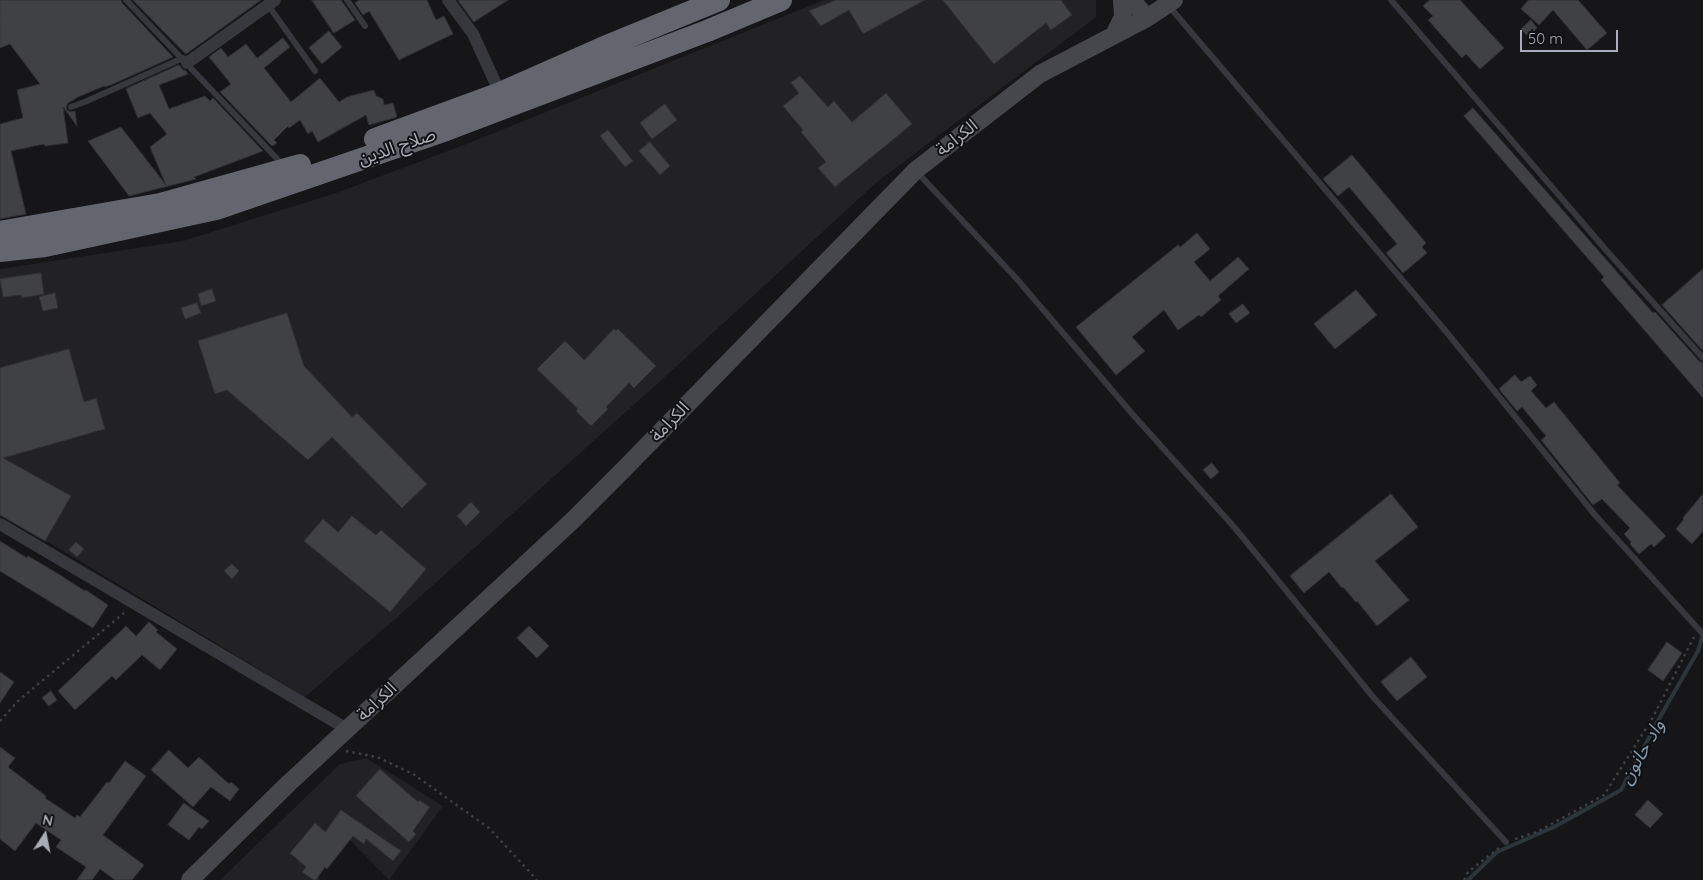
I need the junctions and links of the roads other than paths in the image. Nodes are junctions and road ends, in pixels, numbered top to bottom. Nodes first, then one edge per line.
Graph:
1 (126, 0) edge
2 (347, 0) edge
3 (448, 0) edge
4 (719, 0) edge
5 (781, 0) edge
6 (1122, 0) edge
7 (1132, 0) edge
8 (1391, 0) edge
9 (1168, 1) edge
10 (271, 2) edge
11 (1146, 18) junction
12 (365, 26) dead end
13 (1114, 35) junction
14 (185, 61) junction
15 (315, 71) dead end
16 (500, 93) junction
17 (71, 107) dead end
18 (288, 170) junction
19 (916, 170) junction
20 (0, 232) edge
21 (0, 251) edge
22 (1703, 358) edge
23 (0, 524) edge
24 (1701, 632) edge
25 (347, 729) junction
26 (1506, 842) road end
27 (190, 880) edge

1 - 14 lane
2 - 12 lane
3 - 16 street
4 - 16 highway, صلاح الدين
5 - 21 highway, صلاح الدين
6 - 13 main road
7 - 11 main road
8 - 22 lane
9 - 11 main road, الكرامة
9 - 24 lane
10 - 14 street
10 - 15 lane
11 - 13 main road, الكرامة
13 - 19 main road, الكرامة
14 - 17 lane
14 - 18 lane
16 - 18 highway, صلاح الدين
18 - 20 highway, صلاح الدين
19 - 25 main road, الكرامة
19 - 26 lane
23 - 25 street
25 - 27 main road, الكرامة

